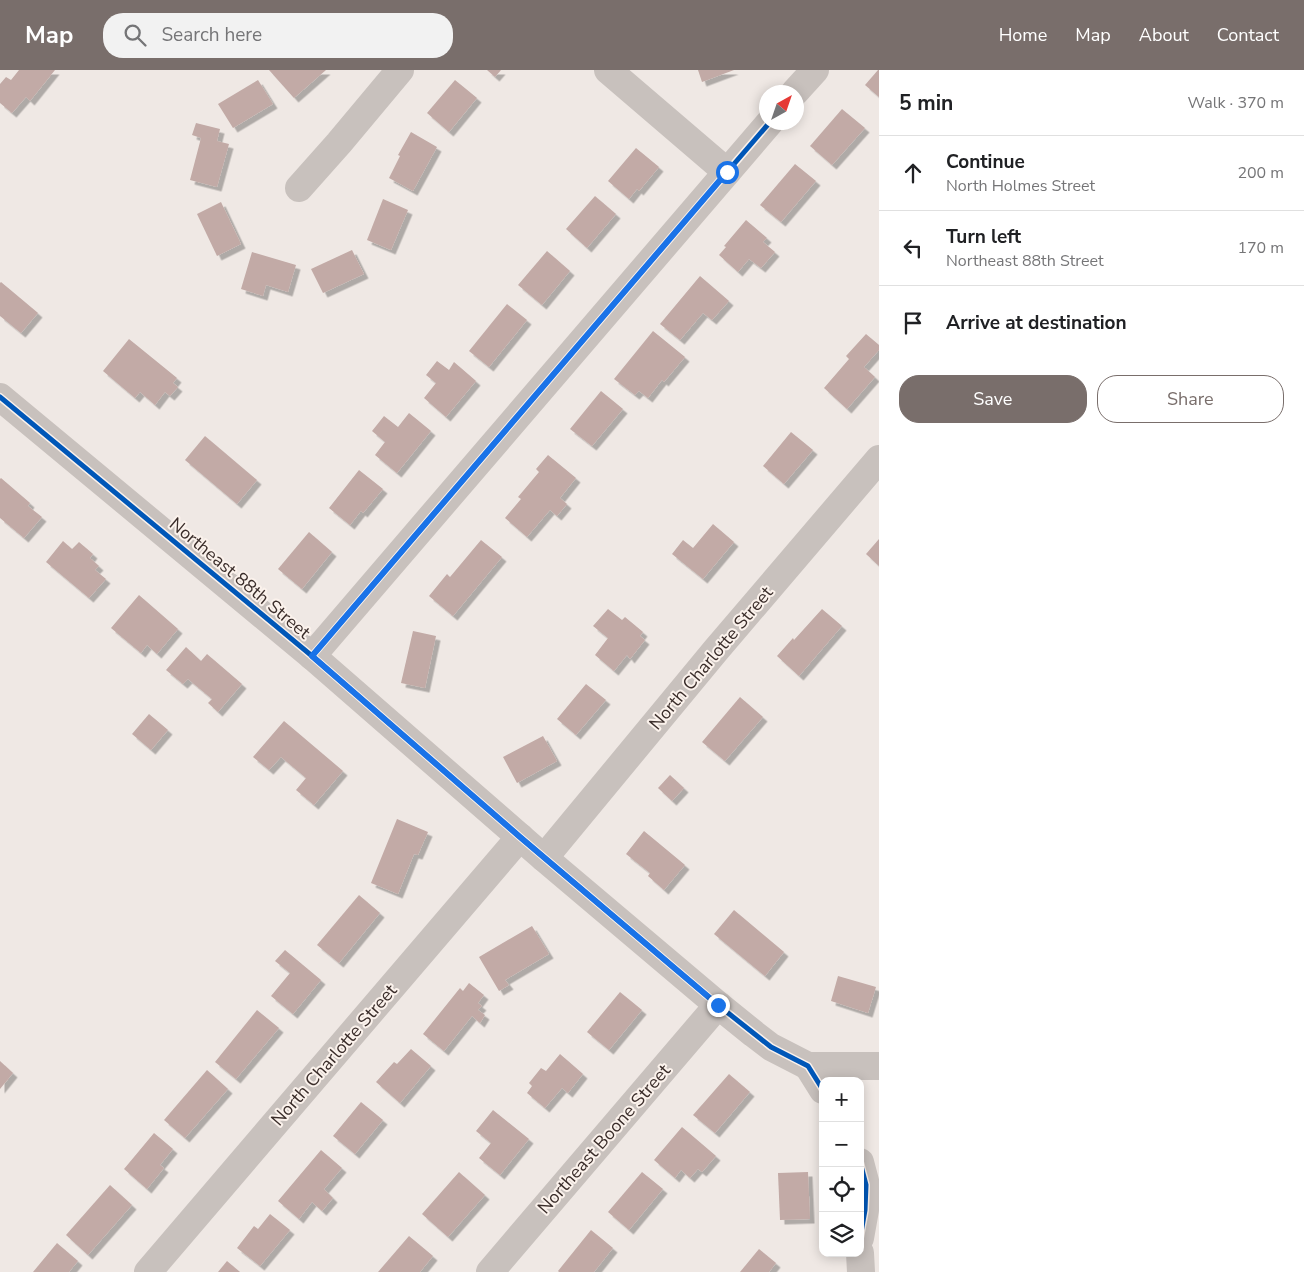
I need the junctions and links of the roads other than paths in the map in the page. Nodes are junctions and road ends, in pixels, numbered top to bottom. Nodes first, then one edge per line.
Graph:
1 (400, 70) edge
2 (608, 70) edge
3 (815, 70) edge
4 (801, 85) edge
5 (763, 130) edge
6 (727, 172) junction
7 (299, 188) dead end
8 (0, 397) edge
9 (879, 459) edge
10 (312, 656) junction
11 (520, 837) junction
12 (544, 858) junction
13 (718, 1005) junction
14 (808, 1066) junction
15 (879, 1066) edge
16 (819, 1084) edge
17 (861, 1167) edge
18 (864, 1216) edge
19 (860, 1257) edge
20 (148, 1272) edge
21 (490, 1272) edge
22 (861, 1272) edge

1 - 7 street
2 - 6 street
3 - 4 street
5 - 6 street
6 - 10 street
8 - 10 street, Northeast 88th Street
9 - 12 street, North Charlotte Street
10 - 11 street, Northeast 88th Street
11 - 12 street, Northeast 88th Street
11 - 20 street, North Charlotte Street
12 - 13 street, Northeast 88th Street
13 - 14 street, Northeast 88th Street
13 - 21 street, Northeast Boone Street
14 - 15 street, Northeast 88th Street
14 - 16 street
17 - 18 street
19 - 22 street

